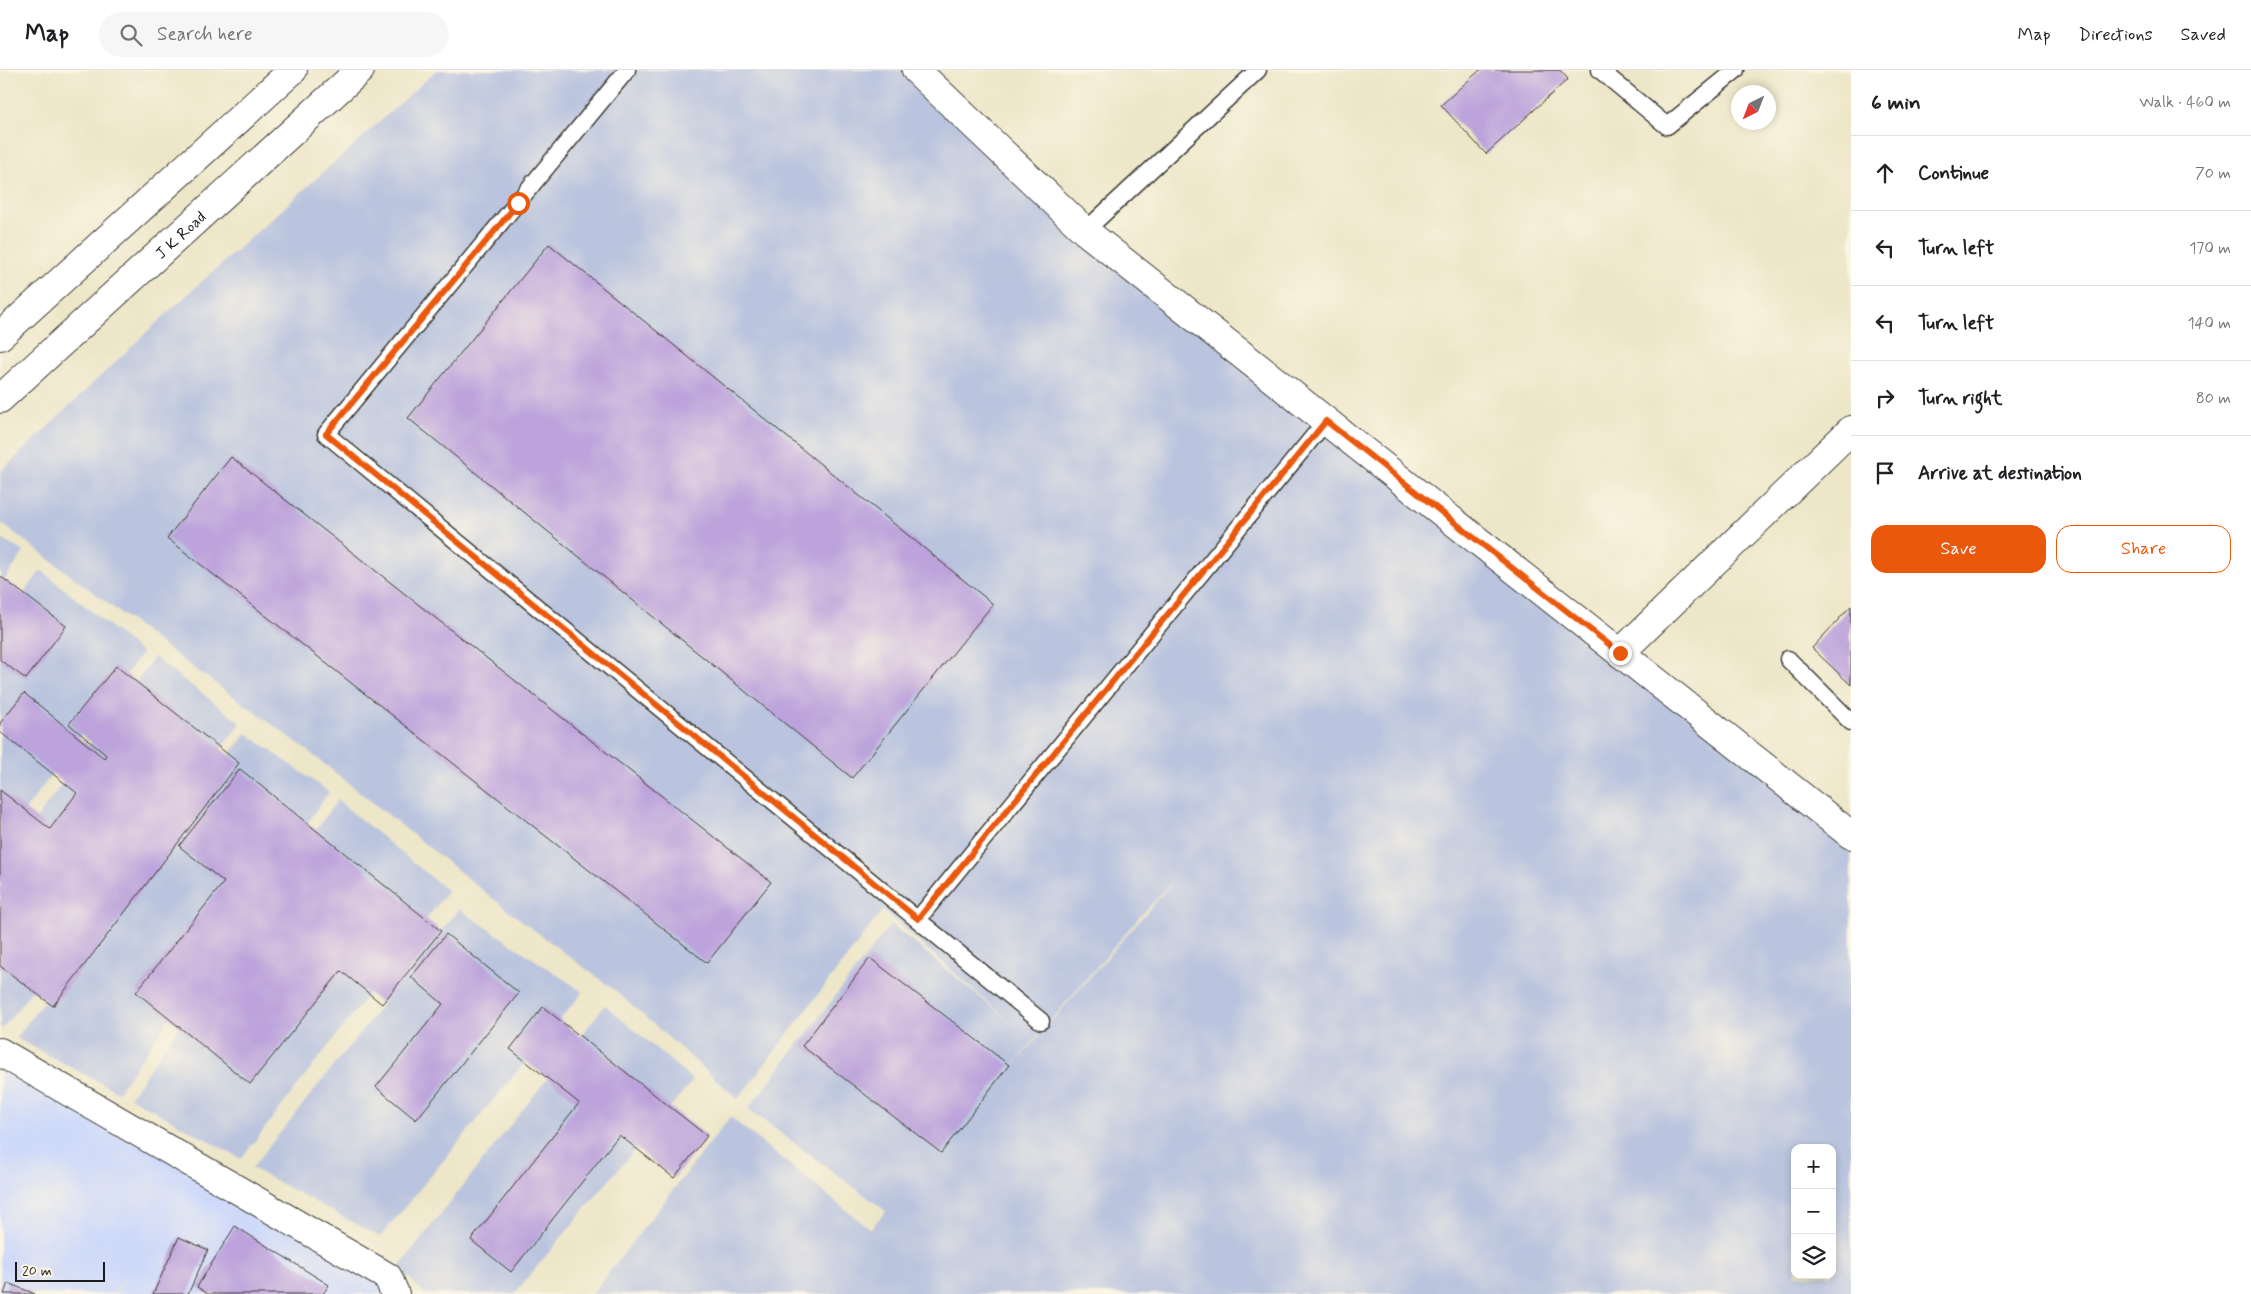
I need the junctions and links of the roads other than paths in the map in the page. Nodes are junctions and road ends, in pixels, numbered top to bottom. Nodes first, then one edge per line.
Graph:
1 (293, 70) edge
2 (360, 70) edge
3 (627, 70) edge
4 (916, 70) edge
5 (1258, 70) edge
6 (1600, 70) edge
7 (1736, 70) edge
8 (1085, 231) junction
9 (0, 336) edge
10 (0, 399) edge
11 (1326, 421) junction
12 (1851, 430) edge
13 (1620, 653) junction
14 (1788, 659) dead end
15 (1851, 722) edge
16 (1851, 835) edge
17 (918, 919) junction
18 (1041, 1021) dead end
19 (0, 1052) edge
20 (395, 1294) edge

1 - 9 street
2 - 10 street, J K Road
3 - 17 lane
4 - 8 street
5 - 8 lane
6 - 7 lane
8 - 11 street
11 - 13 street
11 - 17 lane
12 - 13 street
13 - 16 street
14 - 15 lane
17 - 18 lane
19 - 20 street

